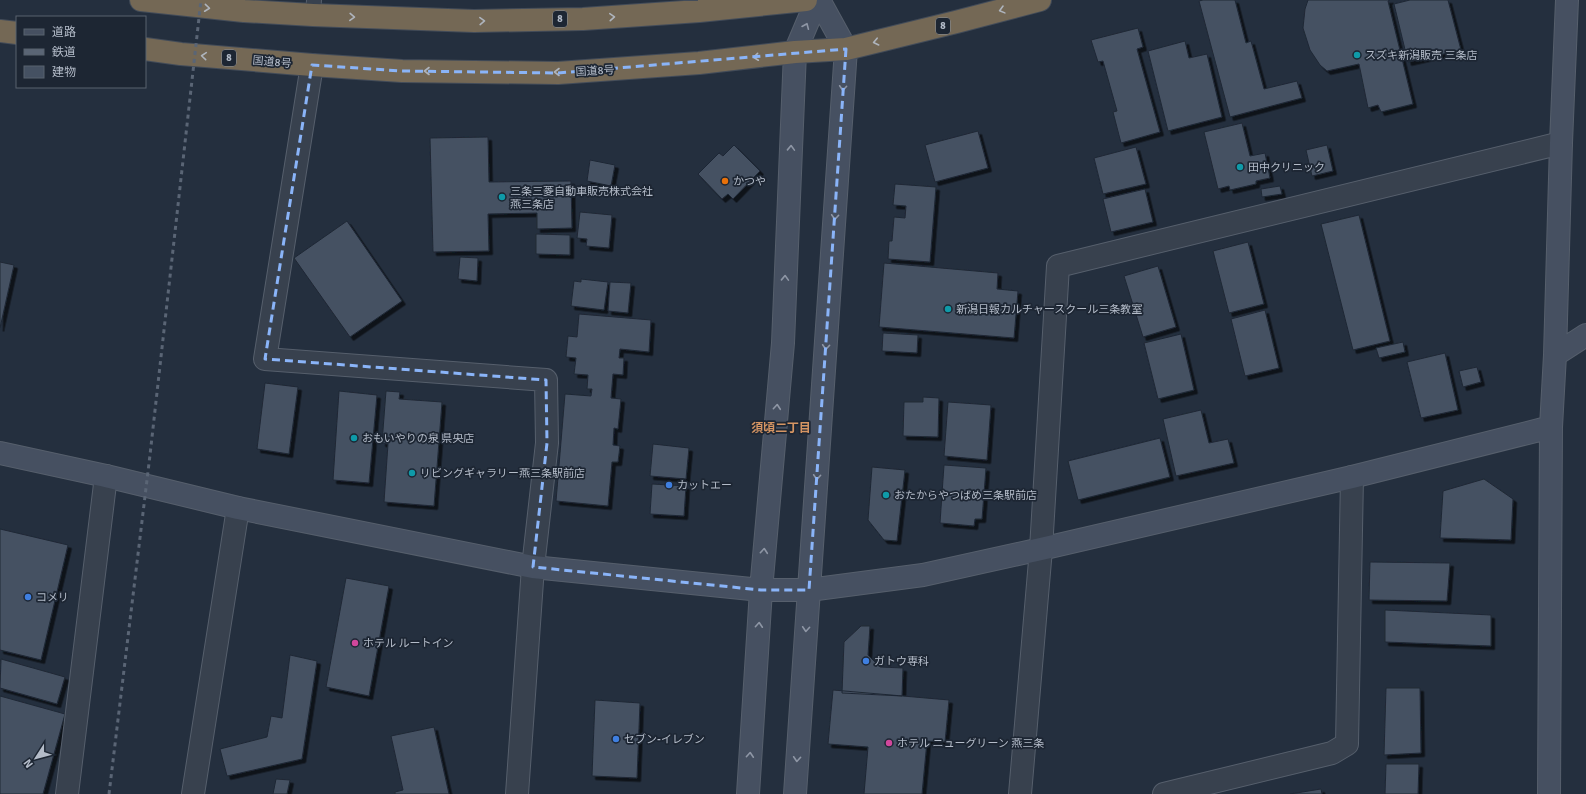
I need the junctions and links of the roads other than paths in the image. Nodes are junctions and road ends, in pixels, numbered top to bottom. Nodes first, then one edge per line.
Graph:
1 (141, 0) edge
2 (806, 0) edge
3 (818, 0) edge
4 (1040, 0) edge
5 (1567, 0) edge
6 (314, 8) edge
7 (0, 31) edge
8 (16, 33) edge
9 (846, 49) junction
10 (146, 50) edge
11 (795, 52) junction
12 (312, 65) junction
13 (1561, 143) junction
14 (1586, 335) edge
15 (1555, 356) junction
16 (1551, 428) junction
17 (0, 453) edge
18 (106, 476) junction
19 (1352, 477) junction
20 (238, 508) junction
21 (1041, 549) junction
22 (534, 567) junction
23 (761, 590) junction
24 (809, 590) junction
25 (67, 794) edge
26 (193, 794) edge
27 (517, 794) edge
28 (748, 794) edge
29 (795, 794) edge
30 (1020, 794) edge
31 (1164, 794) edge
32 (1549, 794) edge

1 -> 6 highway, 8
6 -> 2 highway, 8
3 - 9 street
11 -> 3 street
4 -> 9 highway, 国道8号 / 8
5 - 13 street
7 - 8 highway
9 - 11 highway, 国道8号 / 8
9 -> 24 street
12 -> 10 highway, 国道8号 / 8
11 -> 12 highway, 国道8号 / 8
23 -> 11 street
12 - 22 street
13 - 15 street
13 - 21 street
14 - 15 street
15 - 16 street
16 - 19 street
16 - 32 street
17 - 18 street
18 - 20 street
18 - 25 street
19 - 21 street
19 - 31 street
20 - 22 street
20 - 26 street
21 - 24 street
21 - 30 street
22 - 23 street
22 - 27 street
23 - 24 street
28 -> 23 street
24 -> 29 street

